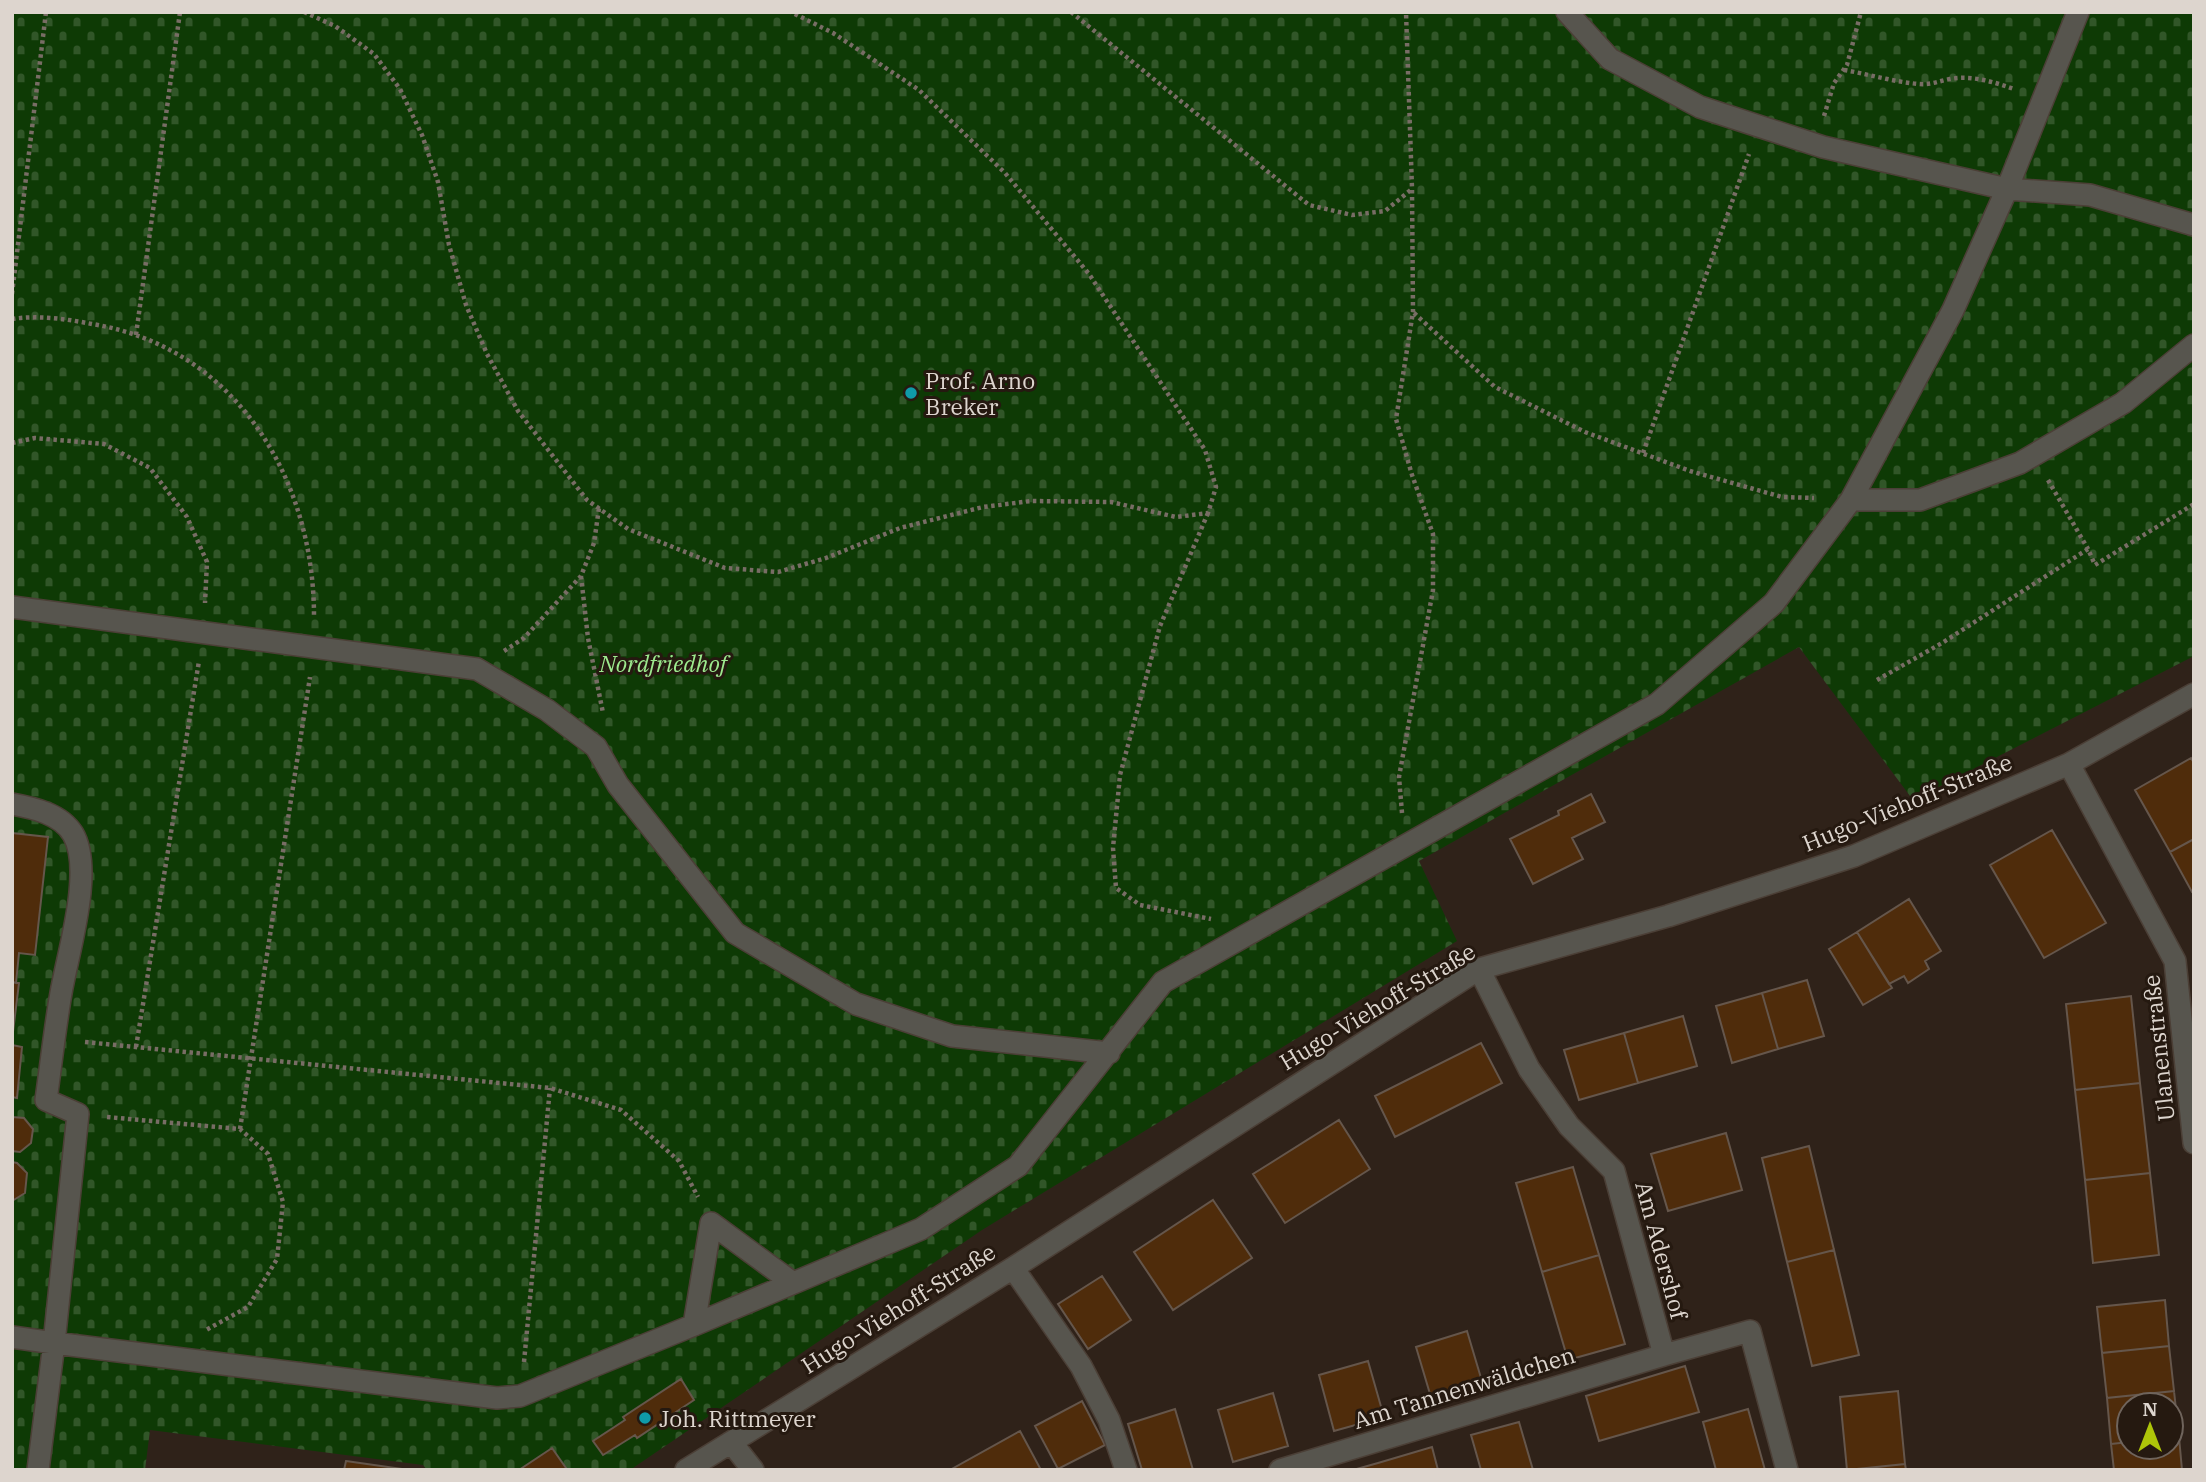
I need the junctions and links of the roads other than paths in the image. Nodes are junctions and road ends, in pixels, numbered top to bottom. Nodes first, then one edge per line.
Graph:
1 (1567, 12) edge
2 (2078, 12) edge
3 (2007, 189) junction
4 (2194, 225) edge
5 (2194, 345) edge
6 (1851, 500) junction
7 (12, 607) edge
8 (2194, 694) edge
9 (2069, 764) junction
10 (12, 804) edge
11 (1479, 969) junction
12 (1109, 1053) junction
13 (2194, 1143) edge
14 (1013, 1268) junction
15 (793, 1283) junction
16 (694, 1325) junction
17 (12, 1337) edge
18 (54, 1343) junction
19 (1664, 1354) junction
20 (731, 1442) junction
21 (38, 1470) edge
22 (686, 1470) edge
23 (753, 1470) edge
24 (1126, 1470) edge
25 (1280, 1470) edge
26 (1787, 1470) edge

1 - 3 street
2 - 3 street
3 - 4 street
3 - 6 street
5 - 6 street
6 - 12 street
7 - 12 street
8 - 9 street, Hugo-Viehoff-Straße
9 - 11 street, Hugo-Viehoff-Straße
9 - 13 street, Ulanenstraße
10 - 18 street
11 - 14 street, Hugo-Viehoff-Straße
11 - 19 street, Am Adershof
12 - 15 street
14 - 20 street, Hugo-Viehoff-Straße
14 - 24 street
15 - 16 street
15 - 16 street
16 - 18 street
17 - 18 street
18 - 21 street
19 - 25 street, Am Tannenwäldchen
19 - 26 street, Am Adershof
20 - 22 street, Hugo-Viehoff-Straße
20 - 23 street

